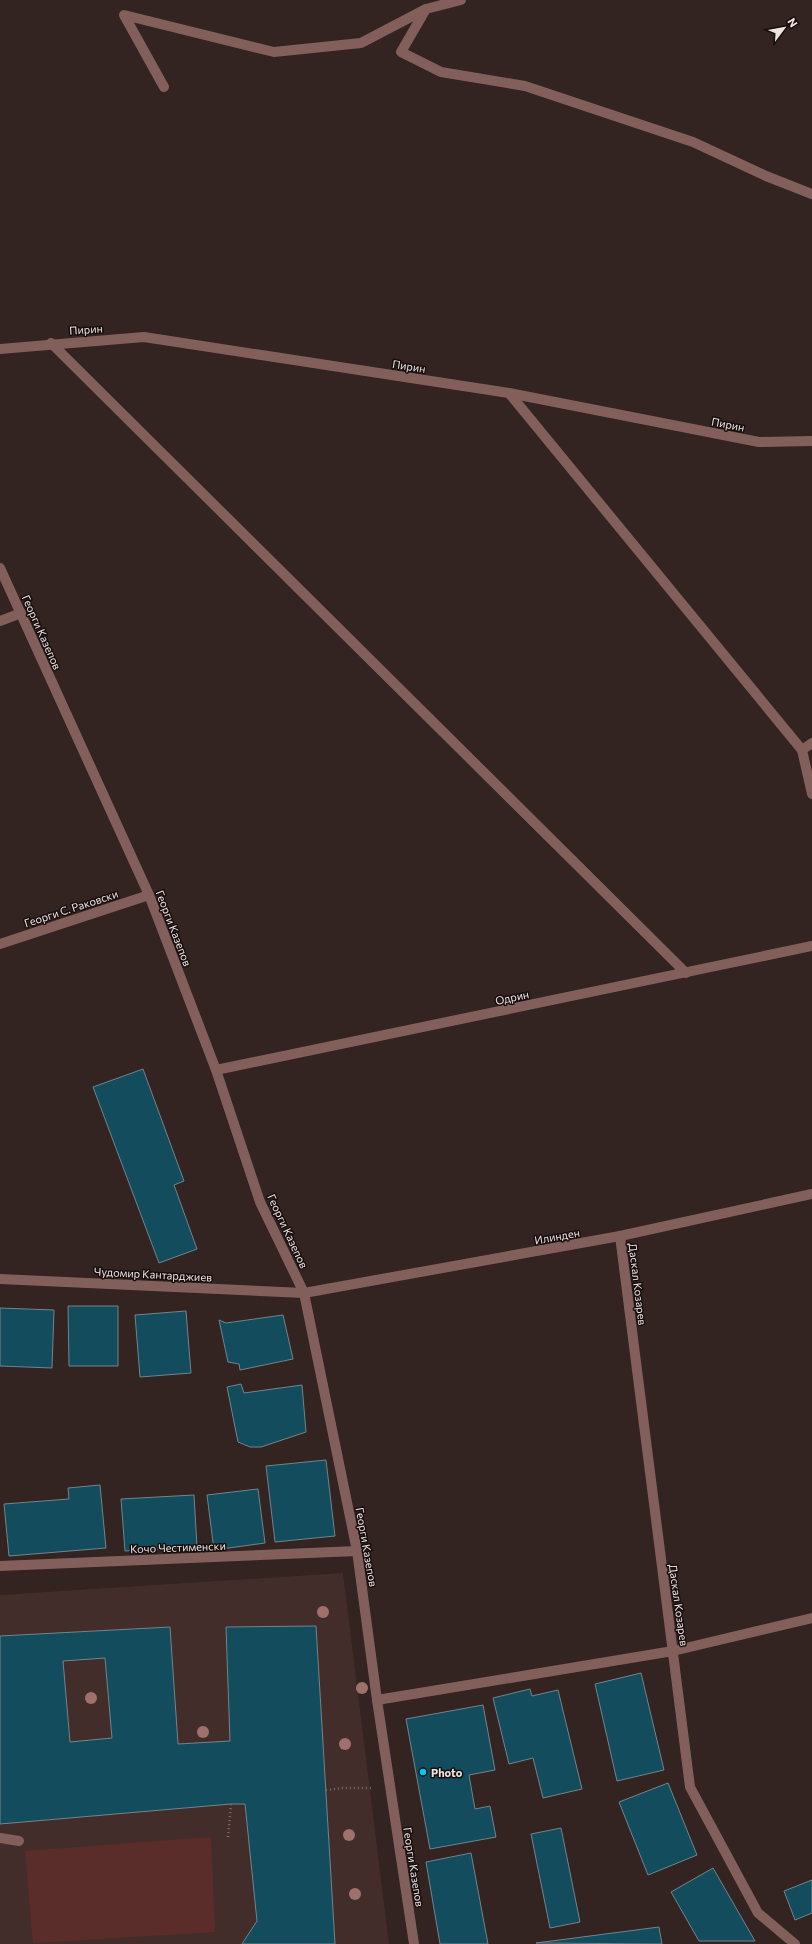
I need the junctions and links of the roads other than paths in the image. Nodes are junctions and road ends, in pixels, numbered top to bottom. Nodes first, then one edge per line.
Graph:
1 (461, 0) edge
2 (426, 9) junction
3 (164, 87) dead end
4 (812, 194) edge
5 (51, 343) junction
6 (0, 349) edge
7 (509, 393) junction
8 (812, 441) edge
9 (0, 568) edge
10 (21, 613) junction
11 (0, 622) edge
12 (812, 743) edge
13 (802, 750) junction
14 (812, 794) edge
15 (149, 895) junction
16 (0, 944) edge
17 (812, 946) edge
18 (686, 973) junction
19 (216, 1070) junction
20 (812, 1194) edge
21 (620, 1236) junction
22 (0, 1279) edge
23 (304, 1293) junction
24 (357, 1551) junction
25 (0, 1566) edge
26 (812, 1618) edge
27 (673, 1651) junction
28 (377, 1700) junction
29 (0, 1838) edge
30 (19, 1841) dead end
31 (414, 1944) edge
32 (796, 1944) edge

1 - 2 street
2 - 3 street
2 - 4 street
5 - 6 street, Пирин
5 - 7 street, Пирин
5 - 18 street
7 - 8 street, Пирин
7 - 13 street
9 - 10 street, Георги Казепов
10 - 11 street
10 - 15 street, Георги Казепов
12 - 13 street
13 - 14 street
15 - 16 street, Георги С. Раковски
15 - 19 street, Георги Казепов
17 - 18 street, Одрин
18 - 19 street, Одрин
19 - 23 street, Георги Казепов
20 - 21 street, Илинден
21 - 23 street, Илинден
21 - 27 street, Даскал Козарев
22 - 23 street, Чудомир Кантарджиев
23 - 24 street, Георги Казепов
24 - 25 street, Кочо Честименски
24 - 28 street, Георги Казепов
26 - 27 street
27 - 28 street
27 - 32 street, Даскал Козарев
28 - 31 street, Георги Казепов
29 - 30 street

